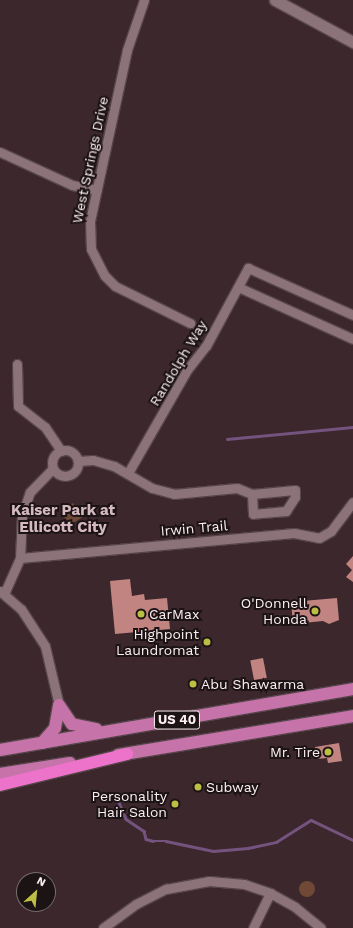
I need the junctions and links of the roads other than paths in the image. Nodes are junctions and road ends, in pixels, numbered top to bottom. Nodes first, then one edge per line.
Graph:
1 (144, 0) edge
2 (275, 0) edge
3 (353, 42) edge
4 (0, 152) edge
5 (97, 190) junction
6 (238, 287) junction
7 (353, 315) edge
8 (190, 323) dead end
9 (353, 340) edge
10 (17, 364) dead end
11 (61, 451) junction
12 (78, 461) junction
13 (53, 468) junction
14 (128, 473) junction
15 (252, 494) junction
16 (353, 502) edge
17 (20, 558) junction
18 (2, 592) edge
19 (353, 689) edge
20 (59, 705) junction
21 (353, 716) edge
22 (120, 729) junction
23 (42, 743) junction
24 (0, 750) edge
25 (127, 754) junction
26 (0, 774) edge
27 (0, 785) edge
28 (270, 893) junction
29 (113, 920) junction
30 (103, 928) edge
31 (119, 928) edge
32 (253, 928) edge
33 (321, 928) edge

1 - 5 street, West Springs Drive
2 - 3 street
4 - 5 street
5 - 8 street, West Springs Drive
6 - 7 street, Randolph Way
6 - 9 street
6 - 14 street, Randolph Way
10 - 11 street
11 - 12 street
11 - 13 street
12 - 13 street
12 - 14 street
13 - 17 street
14 - 15 street
15 - 15 street
16 - 17 street, Irwin Trail
17 - 18 street
18 - 20 street
19 - 22 main road, US 40
20 - 22 main road
20 - 23 main road
21 - 25 main road, US 40
22 - 23 main road, US 40
23 - 24 main road, US 40
25 - 26 main road, US 40
25 - 27 highway
28 - 29 street
28 - 32 street
28 - 33 street
29 - 30 street
29 - 31 street

